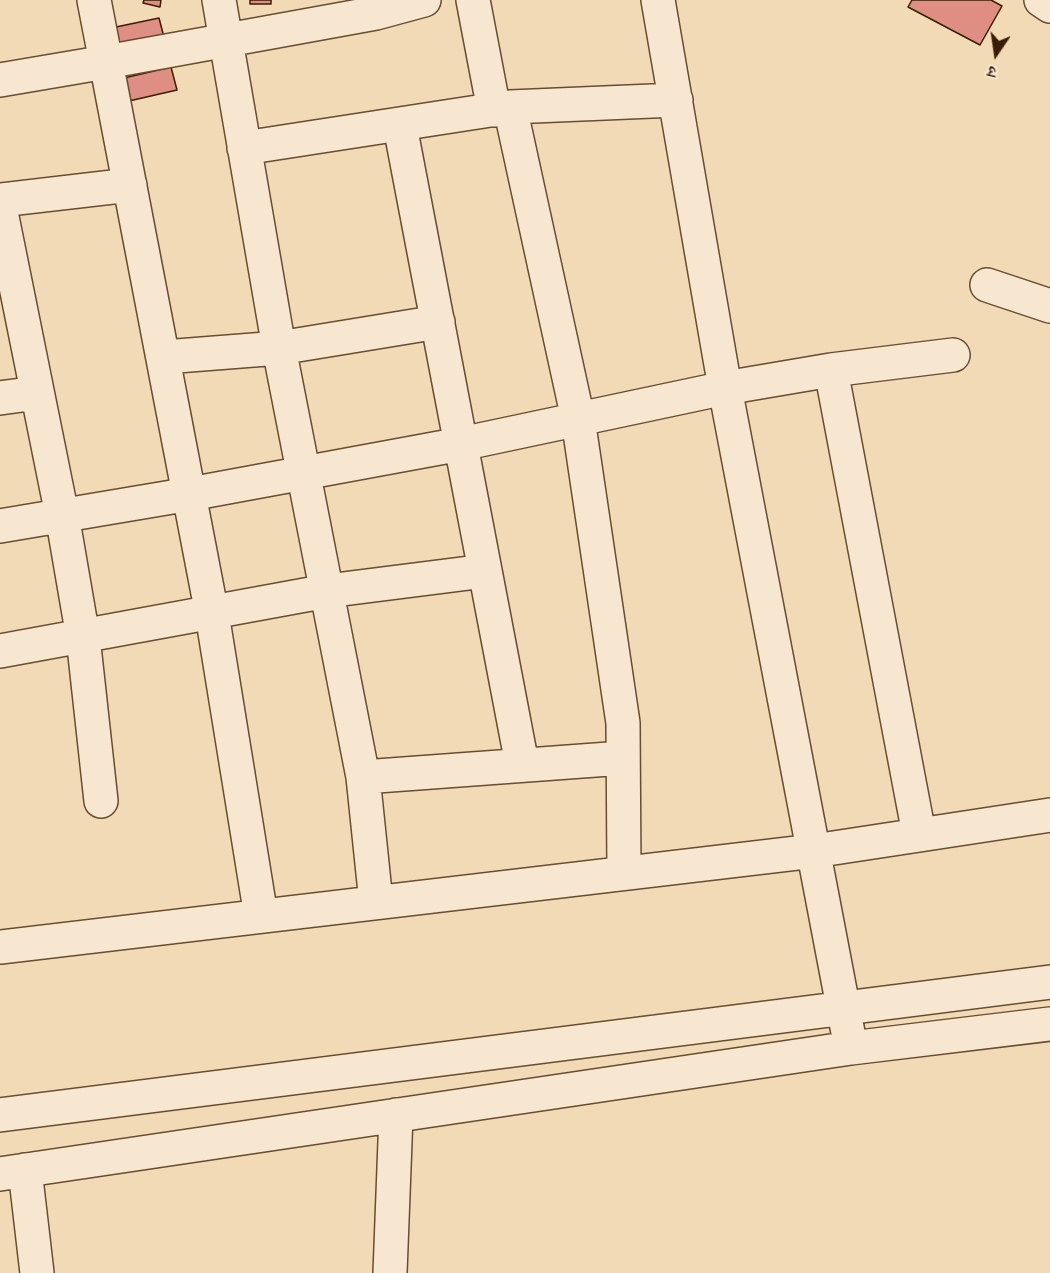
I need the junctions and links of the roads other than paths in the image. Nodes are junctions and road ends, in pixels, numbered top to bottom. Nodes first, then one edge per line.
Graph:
1 (94, 0) edge
2 (219, 0) edge
3 (424, 0) edge
4 (474, 0) edge
5 (658, 0) edge
6 (1041, 0) edge
7 (375, 6) edge
8 (1050, 6) edge
9 (226, 40) junction
10 (106, 62) junction
11 (0, 80) edge
12 (676, 100) junction
13 (502, 109) junction
14 (400, 126) junction
15 (244, 148) junction
16 (130, 185) junction
17 (0, 200) edge
18 (0, 207) edge
19 (987, 285) dead end
20 (1050, 306) edge
21 (438, 322) junction
22 (279, 348) junction
23 (953, 355) dead end
24 (164, 357) junction
25 (831, 370) junction
26 (725, 388) junction
27 (37, 393) junction
28 (0, 398) edge
29 (578, 419) junction
30 (461, 444) junction
31 (303, 472) junction
32 (190, 495) junction
33 (63, 515) junction
34 (0, 526) edge
35 (485, 571) junction
36 (327, 591) junction
37 (212, 614) junction
38 (83, 637) junction
39 (0, 651) edge
40 (623, 758) junction
41 (522, 764) junction
42 (363, 777) junction
43 (101, 801) dead end
44 (1050, 815) edge
45 (919, 834) junction
46 (814, 851) junction
47 (624, 873) junction
48 (376, 902) junction
49 (261, 916) junction
50 (0, 946) edge
51 (1050, 982) edge
52 (843, 1007) junction
53 (1050, 1024) edge
54 (851, 1048) junction
55 (0, 1115) edge
56 (396, 1116) junction
57 (13, 1172) edge
58 (37, 1273) edge
59 (390, 1273) edge

1 - 10 street
2 - 9 street
3 - 7 street
4 - 13 street
5 - 12 street
6 - 8 street
7 - 9 street
9 - 10 street
9 - 15 street
10 - 11 street
10 - 16 street
12 - 13 street
12 - 26 street
13 - 14 street
13 - 29 street
14 - 15 street
14 - 21 street
15 - 22 street
16 - 17 street
16 - 24 street
18 - 27 street
19 - 20 street
21 - 22 street
21 - 30 street
22 - 24 street
22 - 31 street
23 - 25 street
24 - 32 street
25 - 26 street
25 - 45 street
26 - 29 street
26 - 46 street
27 - 28 street
27 - 33 street
29 - 30 street
29 - 40 street
30 - 31 street
30 - 35 street
31 - 32 street
31 - 36 street
32 - 33 street
32 - 37 street
33 - 34 street
33 - 38 street
35 - 36 street
35 - 41 street
36 - 37 street
36 - 42 street
37 - 38 street
37 - 49 street
38 - 39 street
38 - 43 street
40 - 41 street
40 - 47 street
41 - 42 street
42 - 48 street
44 - 45 street
45 - 46 street
46 - 47 street
46 - 52 street
47 - 48 street
48 - 49 street
49 - 50 street
51 - 52 street
52 - 54 street
52 - 55 street
53 - 54 street
54 - 56 street
56 - 57 street
56 - 59 street
57 - 58 street

